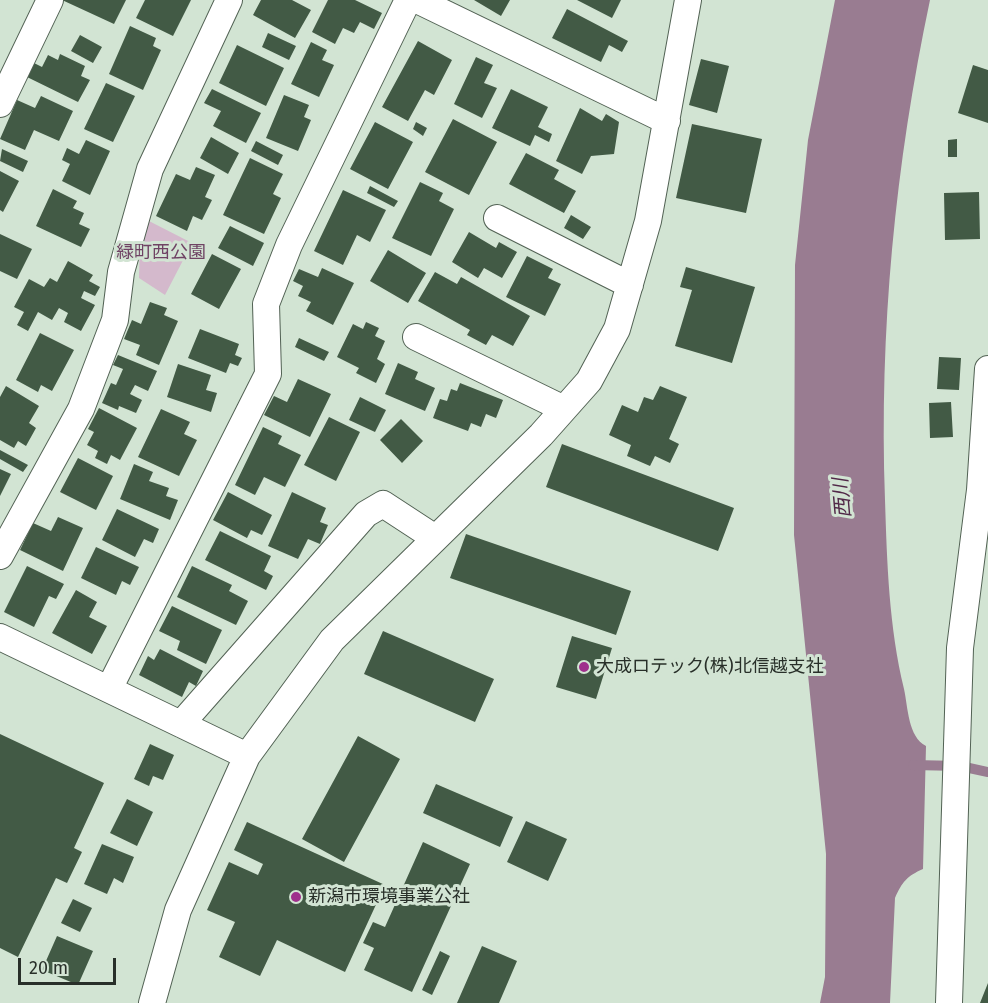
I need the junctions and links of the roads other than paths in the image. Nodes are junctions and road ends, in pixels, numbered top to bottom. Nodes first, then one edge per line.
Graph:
1 (50, 0) edge
2 (229, 0) edge
3 (408, 0) edge
4 (417, 0) edge
5 (688, 0) edge
6 (0, 104) edge
7 (667, 121) junction
8 (496, 218) dead end
9 (630, 285) junction
10 (416, 337) dead end
11 (988, 369) edge
12 (564, 409) junction
13 (984, 492) edge
14 (435, 538) junction
15 (0, 556) edge
16 (0, 637) edge
17 (109, 689) junction
18 (181, 724) junction
19 (247, 756) junction
20 (152, 1003) edge
21 (949, 1003) edge

1 - 6 street
2 - 15 street
3 - 17 street
4 - 7 street
5 - 7 street
7 - 9 street
8 - 9 street
9 - 12 street
10 - 12 street
11 - 13 street
12 - 14 street
13 - 21 street
14 - 18 street
14 - 19 street
16 - 17 street
17 - 18 street
18 - 19 street
19 - 20 street

